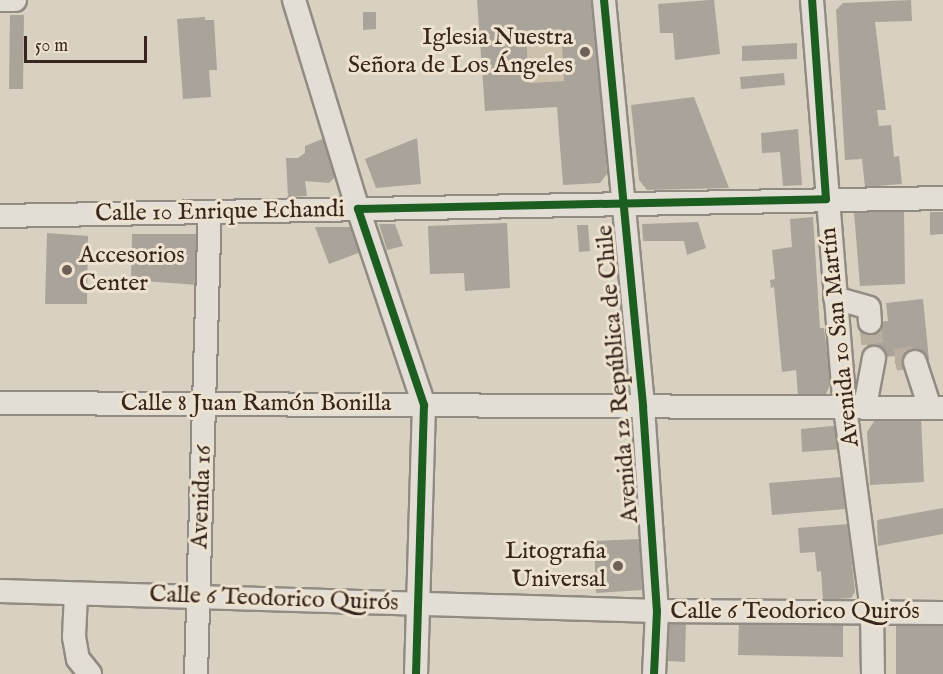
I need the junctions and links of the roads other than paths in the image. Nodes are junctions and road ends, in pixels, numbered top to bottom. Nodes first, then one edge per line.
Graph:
1 (0, 0) edge
2 (15, 0) edge
3 (294, 0) edge
4 (604, 0) edge
5 (812, 0) edge
6 (943, 198) edge
7 (826, 199) junction
8 (622, 203) junction
9 (358, 209) junction
10 (210, 212) junction
11 (0, 216) edge
12 (835, 298) junction
13 (870, 322) tunnel mouth
14 (885, 359) junction
15 (841, 365) junction
16 (0, 403) edge
17 (205, 404) junction
18 (424, 405) junction
19 (644, 406) junction
20 (855, 407) junction
21 (936, 408) edge
22 (0, 591) edge
23 (76, 594) junction
24 (198, 597) junction
25 (421, 604) junction
26 (657, 611) junction
27 (872, 611) junction
28 (943, 613) edge
29 (90, 674) edge
30 (196, 674) edge
31 (416, 674) edge
32 (654, 674) edge
33 (873, 674) edge

1 - 2 street
3 - 9 street
4 - 8 street, Avenida 12 República de Chile
5 - 7 street, Avenida 10 San Martín
6 - 7 street, Calle 10 Enrique Echandi
7 - 8 street, Calle 10 Enrique Echandi
7 - 12 street, Avenida 10 San Martín
8 - 9 street, Calle 10 Enrique Echandi
8 - 19 street, Avenida 12 República de Chile
9 - 10 street, Calle 10 Enrique Echandi
9 - 18 street
10 - 11 street, Calle 10 Enrique Echandi
10 - 17 street, Avenida 16
12 - 13 street
12 - 15 street, Avenida 10 San Martín
14 - 15 street
14 - 20 street
14 - 21 street
15 - 20 street, Avenida 10 San Martín
16 - 17 street, Calle 8 Juan Ramón Bonilla
17 - 18 street, Calle 8 Juan Ramón Bonilla
17 - 24 street, Avenida 16
18 - 19 street, Calle 8 Juan Ramón Bonilla
18 - 25 street
19 - 20 street, Calle 8 Juan Ramón Bonilla
19 - 26 street, Avenida 12 República de Chile
20 - 21 street, Calle 8 Juan Ramón Bonilla
20 - 27 street, Avenida 10 San Martín
22 - 23 street, Calle 6 Teodorico Quirós
23 - 24 street, Calle 6 Teodorico Quirós
23 - 29 street
24 - 25 street, Calle 6 Teodorico Quirós
24 - 30 street, Avenida 16
25 - 26 street, Calle 6 Teodorico Quirós
25 - 31 street
26 - 27 street, Calle 6 Teodorico Quirós
26 - 32 street, Avenida 12 República de Chile
27 - 28 street, Calle 6 Teodorico Quirós
27 - 33 street, Avenida 10 San Martín

